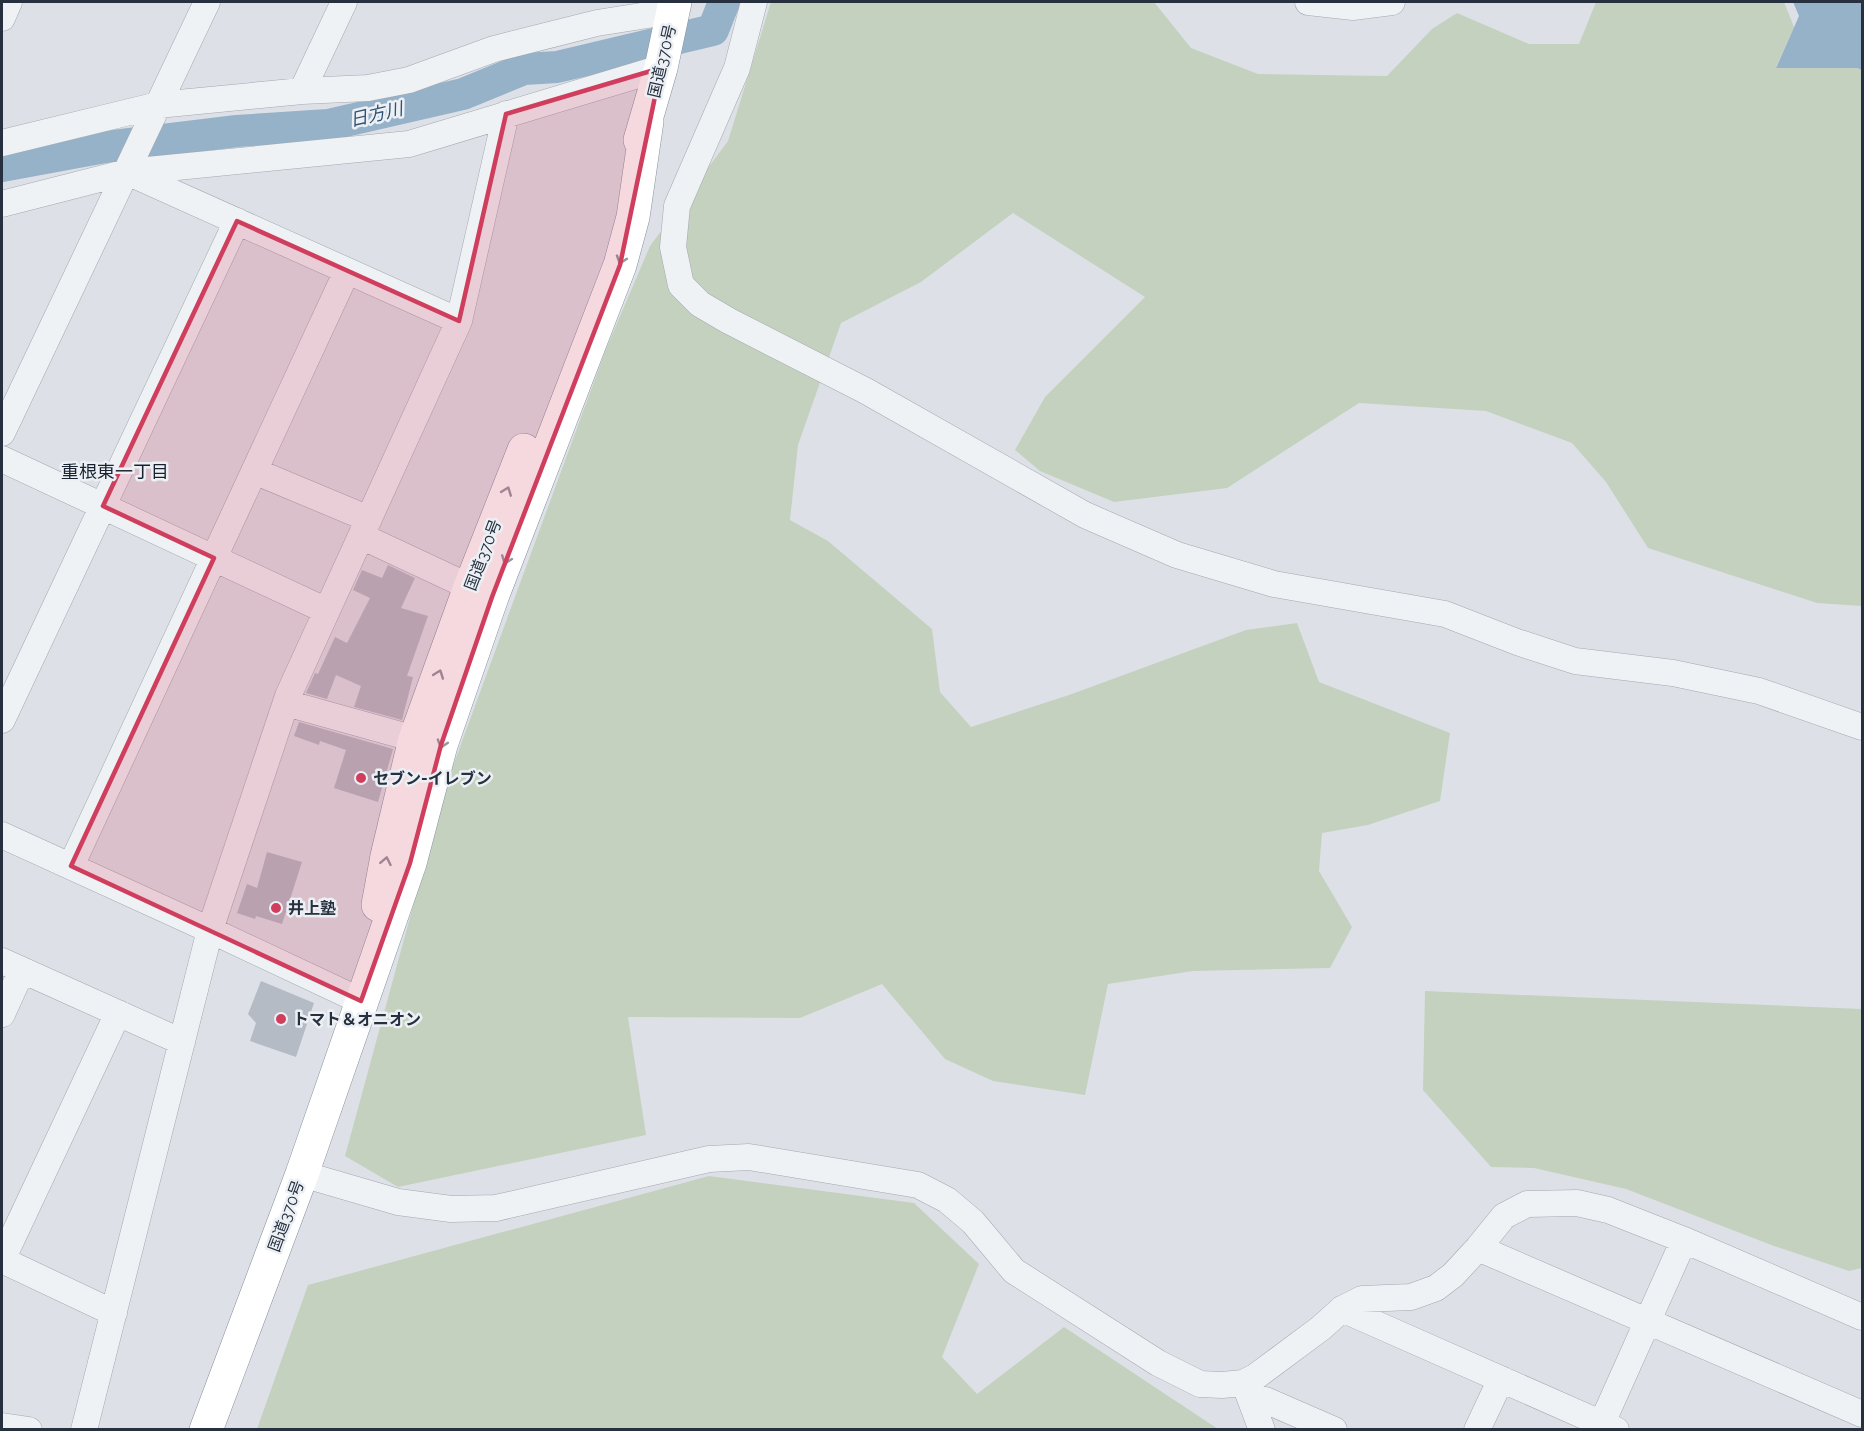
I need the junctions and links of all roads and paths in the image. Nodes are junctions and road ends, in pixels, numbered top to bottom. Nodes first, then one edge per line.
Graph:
1 (9, 2) edge
2 (207, 2) edge
3 (344, 2) edge
4 (754, 2) edge
5 (1308, 2) edge
6 (1392, 2) edge
7 (674, 10) edge
8 (2, 18) edge
9 (662, 63) junction
10 (302, 91) junction
11 (156, 110) junction
12 (506, 114) junction
13 (647, 121) junction
14 (2, 143) edge
15 (130, 164) junction
16 (2, 204) edge
17 (237, 221) junction
18 (347, 271) junction
19 (459, 321) junction
20 (2, 433) edge
21 (2, 459) edge
22 (254, 471) junction
23 (103, 506) junction
24 (365, 527) junction
25 (214, 558) junction
26 (470, 587) junction
27 (327, 611) junction
28 (286, 703) junction
29 (2, 720) edge
30 (1863, 727) edge
31 (415, 739) junction
32 (2, 834) edge
33 (71, 866) junction
34 (210, 930) junction
35 (12, 965) edge
36 (361, 1002) junction
37 (118, 1013) junction
38 (2, 1014) edge
39 (182, 1042) junction
40 (302, 1174) junction
41 (1684, 1240) junction
42 (1478, 1248) junction
43 (2, 1260) edge
44 (1342, 1309) junction
45 (114, 1313) junction
46 (1863, 1317) edge
47 (1647, 1320) junction
48 (1501, 1379) junction
49 (1248, 1392) junction
50 (1863, 1414) edge
51 (2, 1426) edge
52 (1609, 1426) edge
53 (29, 1430) edge
54 (84, 1430) edge
55 (206, 1430) edge
56 (1262, 1430) edge
57 (1334, 1430) edge
58 (1477, 1430) edge

1 - 8 street
2 - 11 street
3 - 10 street
4 - 30 street
5 - 6 street
7 - 9 highway, 国道370号
7 - 10 street
9 - 12 street
9 - 13 highway, 国道370号
10 - 11 street
11 - 14 street
11 - 15 street
12 - 15 street
12 - 19 street
26 -> 13 highway, 国道370号
13 -> 36 highway, 国道370号
15 - 16 street
15 - 17 street
15 - 20 street
17 - 18 street
17 - 23 street
18 - 19 street
18 - 22 street
19 - 24 street
21 - 23 street
22 - 24 street
22 - 25 street
23 - 25 street
23 - 29 street
24 - 26 street
24 - 27 street
25 - 27 street
25 - 33 street
31 -> 26 highway, 国道370号
27 - 28 street
28 - 31 street
28 - 34 street
36 -> 31 highway, 国道370号
32 - 33 street
33 - 34 street
34 - 36 street
34 - 39 street
35 - 37 street
35 - 38 street
36 - 40 highway, 国道370号
37 - 39 street
37 - 43 street
39 - 45 street
40 - 49 street
40 - 55 highway, 国道370号
41 - 42 street
41 - 46 street
41 - 47 street
42 - 44 street
42 - 47 street
43 - 45 street
44 - 48 street
44 - 49 street
45 - 54 street
47 - 50 street
47 - 52 street
48 - 52 street
48 - 58 street
49 - 56 street
49 - 57 street
51 - 53 street

